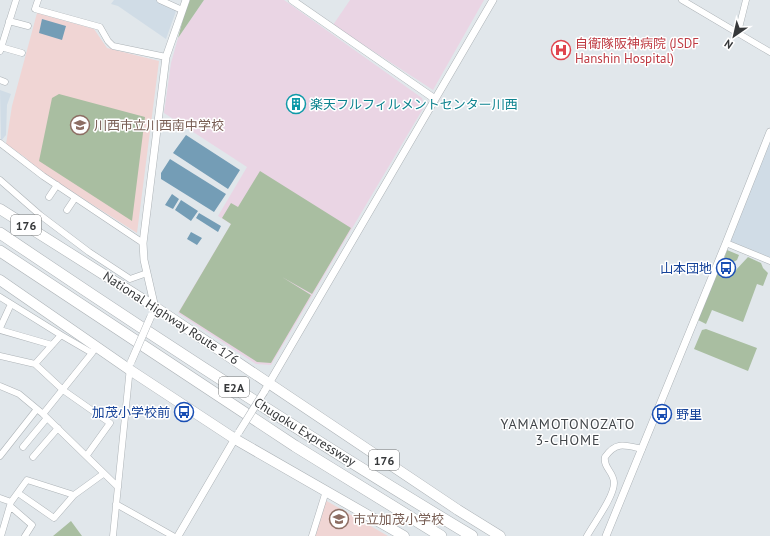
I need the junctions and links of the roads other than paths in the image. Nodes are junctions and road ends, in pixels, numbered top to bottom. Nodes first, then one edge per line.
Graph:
1 (16, 0) edge
2 (38, 0) edge
3 (160, 0) edge
4 (186, 0) edge
5 (292, 0) edge
6 (492, 0) edge
7 (686, 1) edge
8 (744, 1) edge
9 (182, 10) junction
10 (9, 21) junction
11 (28, 26) dead end
12 (738, 32) junction
13 (2, 36) edge
14 (1, 49) edge
15 (770, 52) edge
16 (22, 53) dead end
17 (166, 57) junction
18 (435, 99) junction
19 (770, 132) edge
20 (0, 143) edge
21 (0, 180) edge
22 (57, 185) junction
23 (49, 197) dead end
24 (75, 198) junction
25 (0, 204) edge
26 (0, 209) edge
27 (67, 210) dead end
28 (0, 233) edge
29 (53, 242) junction
30 (143, 243) junction
31 (726, 243) junction
32 (0, 251) edge
33 (770, 261) edge
34 (147, 273) junction
35 (0, 280) edge
36 (0, 297) edge
37 (11, 304) junction
38 (153, 312) junction
39 (0, 329) edge
40 (61, 335) junction
41 (52, 345) junction
42 (95, 350) junction
43 (0, 356) edge
44 (35, 364) junction
45 (131, 366) junction
46 (269, 383) junction
47 (0, 386) edge
48 (63, 390) junction
49 (37, 409) junction
50 (45, 416) junction
51 (58, 428) junction
52 (237, 435) junction
53 (23, 447) dead end
54 (642, 449) junction
55 (87, 455) junction
56 (0, 456) edge
57 (33, 457) dead end
58 (103, 474) junction
59 (118, 487) junction
60 (326, 491) junction
61 (18, 493) junction
62 (74, 495) junction
63 (0, 498) edge
64 (10, 504) junction
65 (116, 504) junction
66 (1, 536) edge
67 (25, 536) edge
68 (113, 536) edge
69 (173, 536) edge
70 (178, 536) edge
71 (312, 536) edge
72 (404, 536) edge
73 (441, 536) edge
74 (472, 536) edge
75 (500, 536) edge
76 (587, 536) edge
77 (606, 536) edge

1 - 10 street
2 - 17 street
3 - 9 street
4 - 9 street
5 - 18 street
6 - 18 street
7 - 12 street
8 - 12 street
9 - 17 street
10 - 11 street
10 - 13 street
12 - 15 street
13 - 14 street
14 - 16 street
17 - 30 street
18 - 46 street
19 - 31 street
20 - 22 street
21 - 34 street
22 - 23 street
22 - 24 street
24 - 27 street
24 - 30 street
25 - 29 highway
26 - 29 highway, National Highway Route 176 / 176
28 - 74 highway, Chugoku Expressway / E2A
29 - 38 highway, National Highway Route 176 / 176
30 - 34 street
31 - 33 street
31 - 54 street
32 - 73 highway, Chugoku Expressway / E2A
34 - 38 street
35 - 42 highway
36 - 37 street
37 - 39 street
37 - 40 street
38 - 45 street, bridge
38 - 46 highway, National Highway Route 176 / 176
39 - 41 street
40 - 41 street
40 - 42 street
41 - 44 street
42 - 45 highway
42 - 48 street
43 - 44 street
44 - 48 street
45 - 52 highway
45 - 59 street
46 - 52 street, bridge
46 - 75 highway, National Highway Route 176 / 176
47 - 49 street
48 - 50 street
48 - 55 street
49 - 50 street
49 - 56 street
50 - 51 street
50 - 53 street
51 - 55 street
51 - 57 street
52 - 60 highway
52 - 70 street
54 - 76 street
54 - 77 street
55 - 58 street
58 - 59 street
58 - 62 street
59 - 65 street
60 - 71 street
60 - 72 highway
61 - 62 street
61 - 62 street
61 - 64 street
63 - 64 street
64 - 66 street
64 - 67 street
65 - 68 street
65 - 69 street

